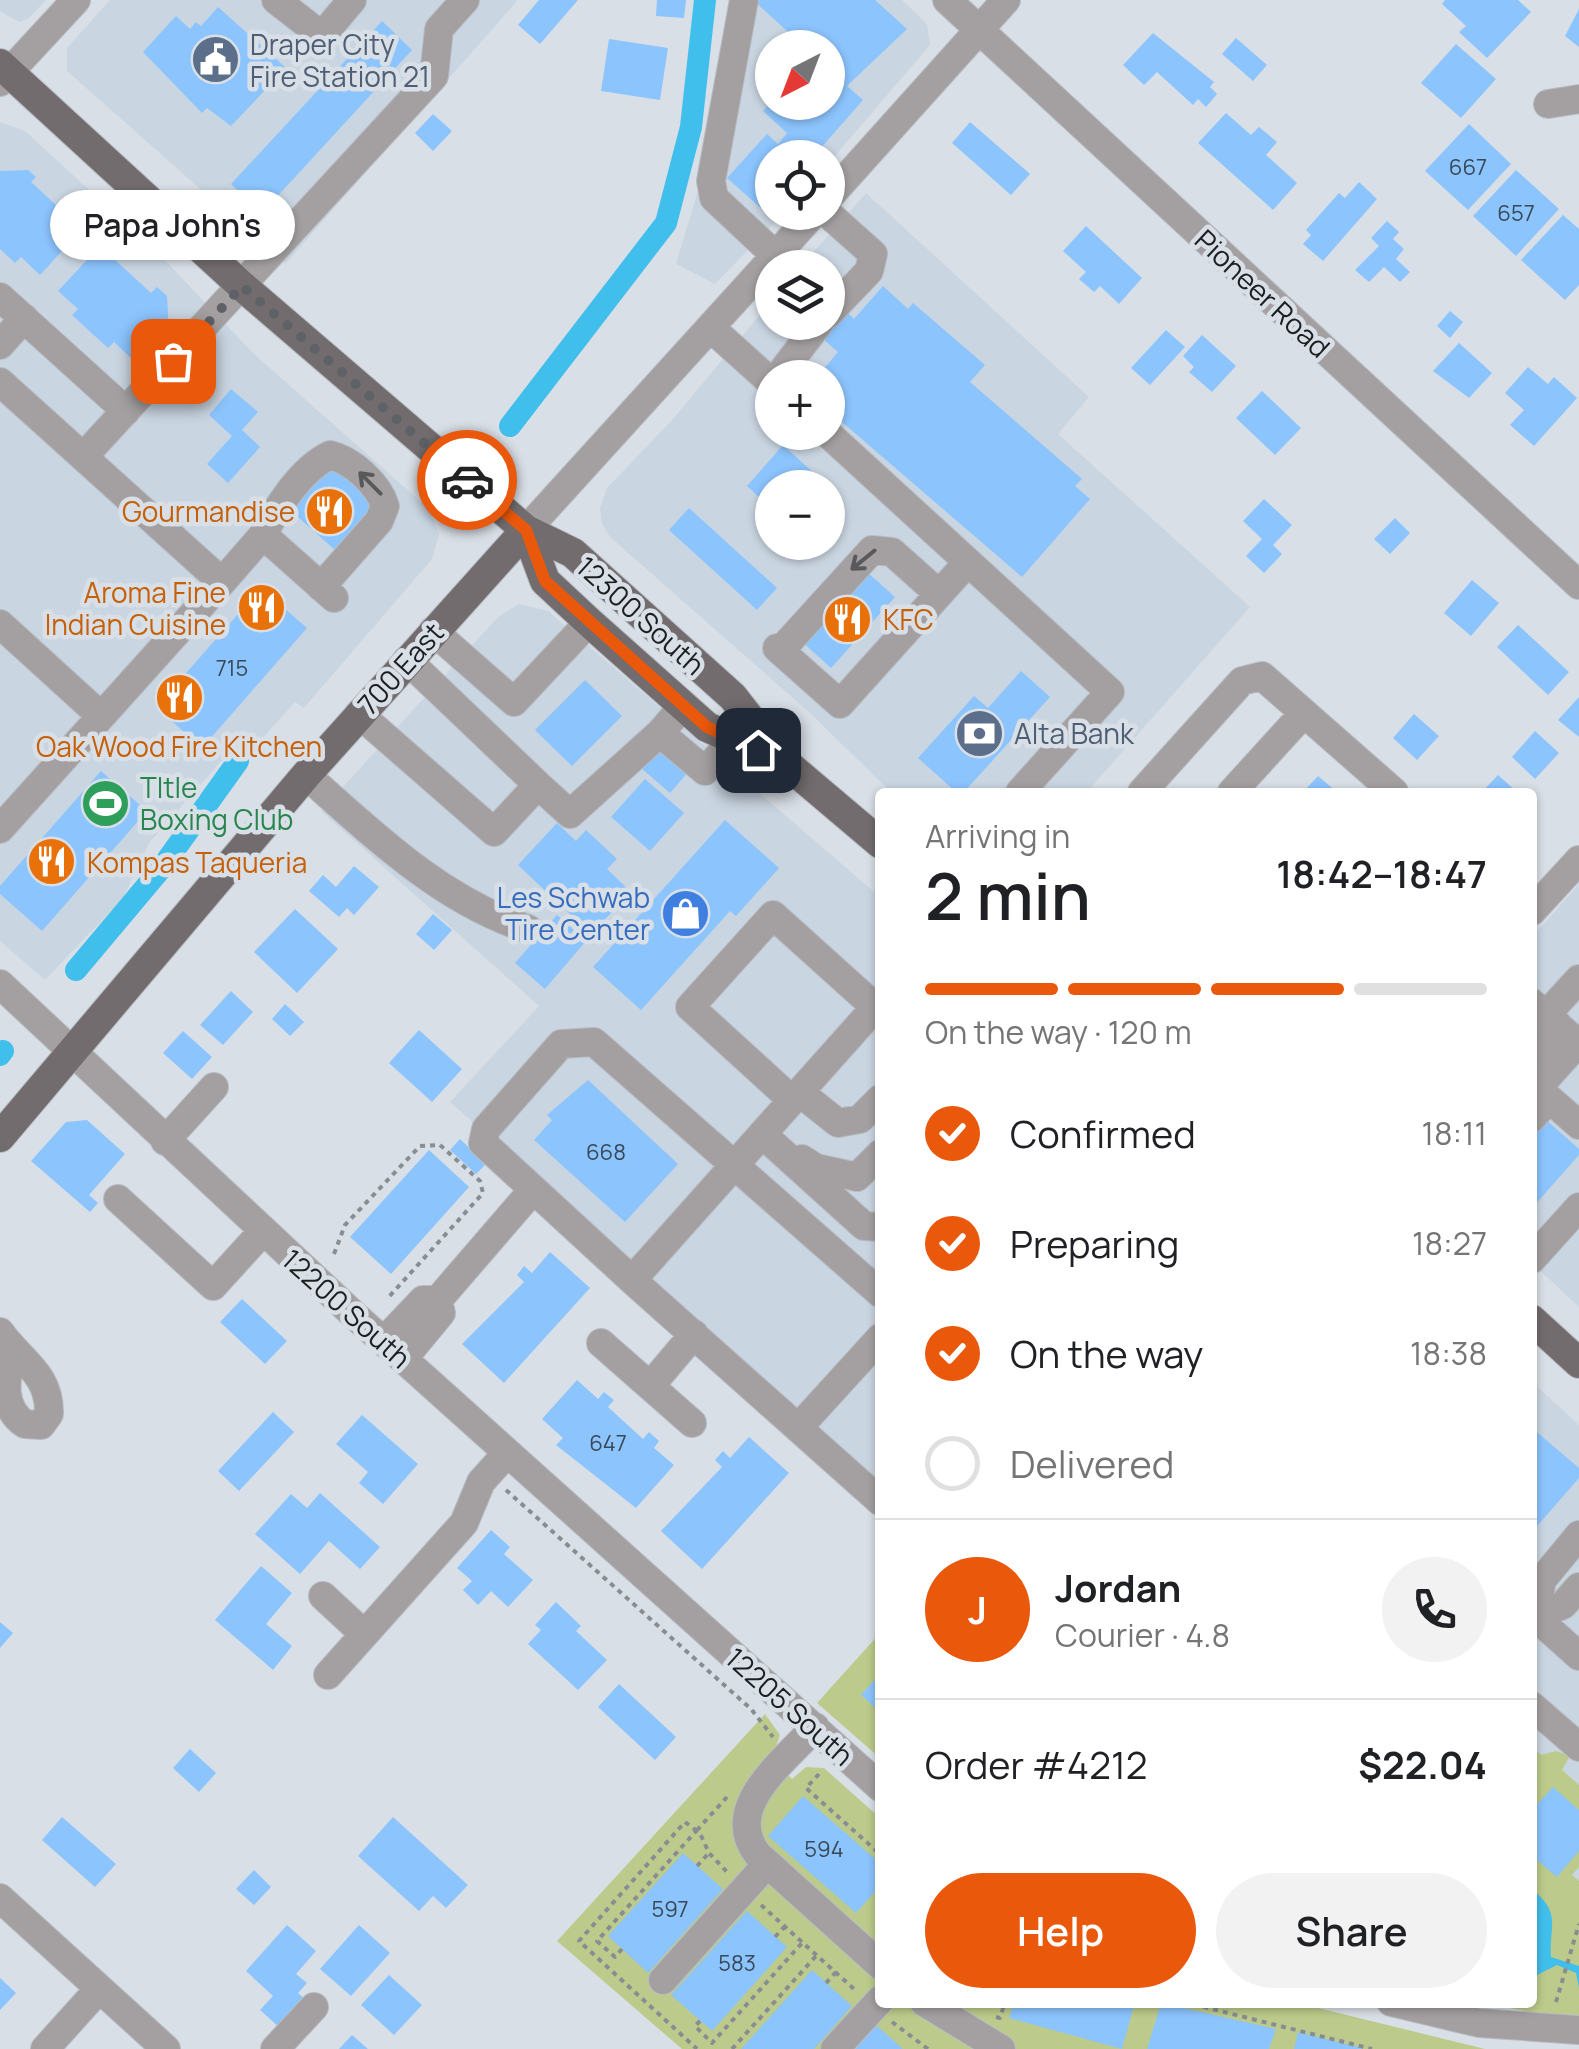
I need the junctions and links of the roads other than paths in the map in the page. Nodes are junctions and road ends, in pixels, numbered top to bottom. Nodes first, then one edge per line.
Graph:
1 (76, 0) edge
2 (276, 0) edge
3 (352, 0) edge
4 (464, 0) edge
5 (744, 0) edge
6 (947, 0) edge
7 (1006, 0) edge
8 (979, 29) junction
9 (3, 73) edge
10 (1579, 99) edge
11 (1548, 104) dead end
12 (845, 179) edge
13 (845, 229) edge
14 (798, 230) edge
15 (770, 250) edge
16 (781, 250) edge
17 (755, 280) edge
18 (242, 286) junction
19 (845, 296) edge
20 (0, 297) edge
21 (24, 318) junction
22 (712, 329) junction
23 (806, 340) edge
24 (0, 345) edge
25 (791, 360) edge
26 (755, 364) edge
27 (0, 382) edge
28 (126, 411) junction
29 (845, 449) edge
30 (83, 457) junction
31 (526, 530) junction
32 (263, 534) junction
33 (968, 562) junction
34 (222, 582) junction
35 (1579, 585) edge
36 (938, 594) junction
37 (589, 622) junction
38 (0, 624) edge
39 (433, 631) junction
40 (407, 660) junction
41 (683, 706) junction
42 (1304, 712) junction
43 (358, 714) junction
44 (101, 716) junction
45 (660, 733) junction
46 (734, 739) junction
47 (782, 760) junction
48 (306, 775) junction
49 (538, 784) junction
50 (1024, 788) edge
51 (1146, 788) edge
52 (1236, 788) edge
53 (1390, 788) edge
54 (0, 828) edge
55 (875, 839) edge
56 (1579, 860) edge
57 (1537, 906) edge
58 (528, 929) dead end
59 (1579, 979) edge
60 (0, 984) edge
61 (875, 1001) edge
62 (875, 1007) edge
63 (1559, 1026) edge
64 (1537, 1049) edge
65 (72, 1056) junction
66 (214, 1087) dead end
67 (796, 1096) junction
68 (1538, 1100) edge
69 (875, 1105) edge
70 (1579, 1125) edge
71 (764, 1131) junction
72 (0, 1137) edge
73 (165, 1141) junction
74 (875, 1159) edge
75 (733, 1166) junction
76 (532, 1190) junction
77 (118, 1199) dead end
78 (875, 1227) edge
79 (263, 1231) junction
80 (632, 1280) junction
81 (875, 1288) edge
82 (1537, 1325) edge
83 (694, 1334) junction
84 (602, 1343) dead end
85 (875, 1343) edge
86 (393, 1350) junction
87 (1579, 1364) edge
88 (651, 1385) junction
89 (692, 1423) dead end
90 (798, 1428) junction
91 (507, 1453) junction
92 (875, 1497) edge
93 (1579, 1535) edge
94 (1579, 1587) edge
95 (322, 1596) dead end
96 (1537, 1602) edge
97 (1537, 1614) edge
98 (1537, 1618) edge
99 (700, 1626) joint
100 (364, 1634) junction
101 (1579, 1656) edge
102 (328, 1675) dead end
103 (1538, 1720) edge
104 (815, 1727) junction
105 (1579, 1748) edge
106 (875, 1781) edge
107 (768, 1864) junction
108 (0, 1898) edge
109 (875, 1961) edge
110 (663, 1980) dead end
111 (99, 1989) junction
112 (314, 2007) dead end
113 (875, 2007) edge
114 (934, 2008) edge
115 (1417, 2008) edge
116 (1478, 2023) junction
117 (1579, 2030) edge
118 (45, 2049) edge
119 (166, 2049) edge
120 (276, 2049) edge
121 (835, 2049) edge
122 (1001, 2049) edge
123 (1534, 2049) edge

1 - 9 street
2 - 3 street
4 - 18 street
5 - 15 street
6 - 8 street, Pioneer Road
7 - 8 street
8 - 12 street
8 - 35 street, Pioneer Road
9 - 18 main road, 12300 South
10 - 11 street
13 - 19 street
14 - 16 street, 700 East
17 - 22 street, 700 East
18 - 28 street
18 - 31 main road, 12300 South
20 - 21 street
21 - 24 street
21 - 28 street
22 - 26 street
22 - 31 street, 700 East
23 - 25 street
27 - 30 street
28 - 30 street
29 - 33 street
30 - 34 street
31 - 37 main road, 12300 South
31 - 39 main road, 700 East
31 - 47 main road, 12300 South
32 -> 32 street
32 - 34 street
33 - 36 street
33 - 50 street
34 - 44 street
36 -> 36 street
37 - 39 street
37 - 41 main road, 12300 South
38 - 44 street
39 - 40 main road, 700 East
40 - 43 main road, 700 East
40 - 49 street
41 - 45 street
41 - 46 main road, 12300 South
42 - 51 street
42 - 52 street
42 - 53 street
43 - 48 main road, 700 East
43 - 49 street
44 - 54 street
45 - 46 street
45 - 49 street
46 - 47 main road, 12300 South
47 - 55 main road, 12300 South
48 - 58 street
48 - 65 main road, 700 East
56 - 57 street
59 - 63 street
60 - 65 street, 12200 South
61 - 67 street
62 - 67 street
63 - 64 street
63 - 68 street
65 - 72 main road, 700 East
65 - 73 street, 12200 South
66 - 73 street
67 - 69 street
67 - 71 street
68 - 70 street
71 - 74 street
71 - 75 street
71 - 78 street
73 - 79 street, 12200 South
75 - 76 street
75 - 80 street
75 - 81 street
76 - 80 street
76 - 86 street
77 - 79 street
79 - 86 street, 12200 South
80 - 83 street
82 - 87 main road
83 - 88 street
83 - 90 street
84 - 88 street
85 - 90 street
86 - 91 street, 12200 South
88 - 89 street
90 - 92 street
91 - 99 street, 12200 South
91 - 100 street
93 - 96 street
94 - 97 street
95 - 100 street
98 - 101 street
99 - 104 street, 12205 South
100 - 102 street
103 - 105 street
104 - 106 street, 12205 South
104 - 107 street
107 - 109 street
107 - 110 street
108 - 111 street
111 - 118 street
111 - 119 street
112 - 120 street
113 - 121 street
114 - 122 street
115 - 116 street
116 - 117 street
116 - 123 street

